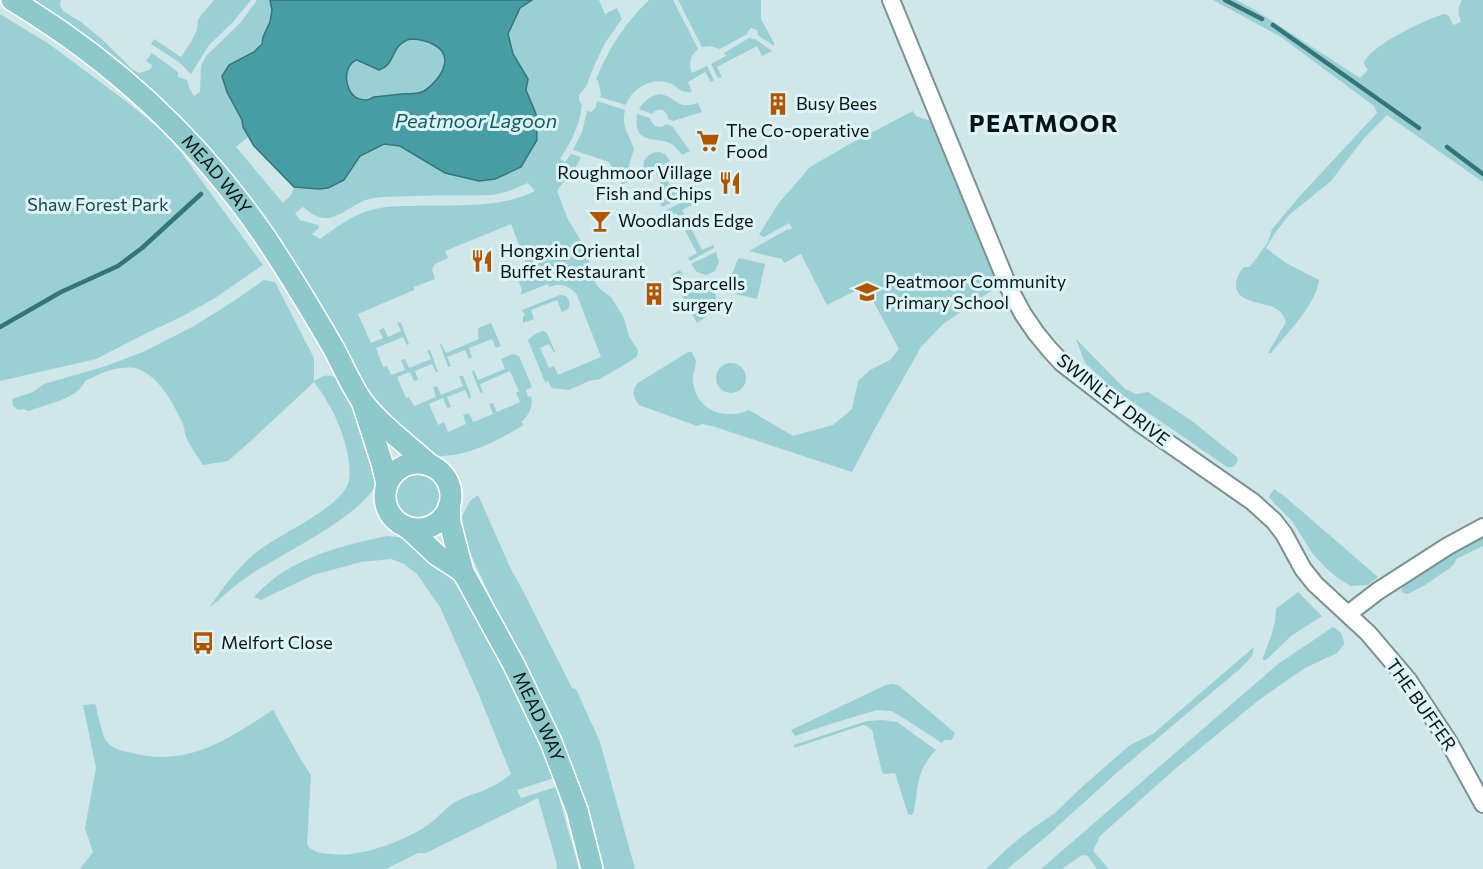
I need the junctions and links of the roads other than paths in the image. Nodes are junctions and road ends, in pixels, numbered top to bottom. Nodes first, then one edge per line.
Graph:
1 (12, 0) edge
2 (891, 0) edge
3 (362, 401) junction
4 (431, 466) junction
5 (387, 484) junction
6 (449, 507) junction
7 (407, 527) junction
8 (1483, 527) edge
9 (463, 572) junction
10 (1348, 614) junction
11 (1483, 804) edge
12 (592, 869) edge

1 - 3 main road, MEAD WAY
2 - 10 street, SWINLEY DRIVE
3 - 4 main road, MEAD WAY
3 - 5 main road, MEAD WAY
4 - 5 main road
4 - 6 main road
5 - 7 main road
6 - 7 main road
6 - 9 main road, MEAD WAY
7 - 9 main road, MEAD WAY
8 - 10 street
9 - 12 main road, MEAD WAY
10 - 11 street, THE BUFFER

